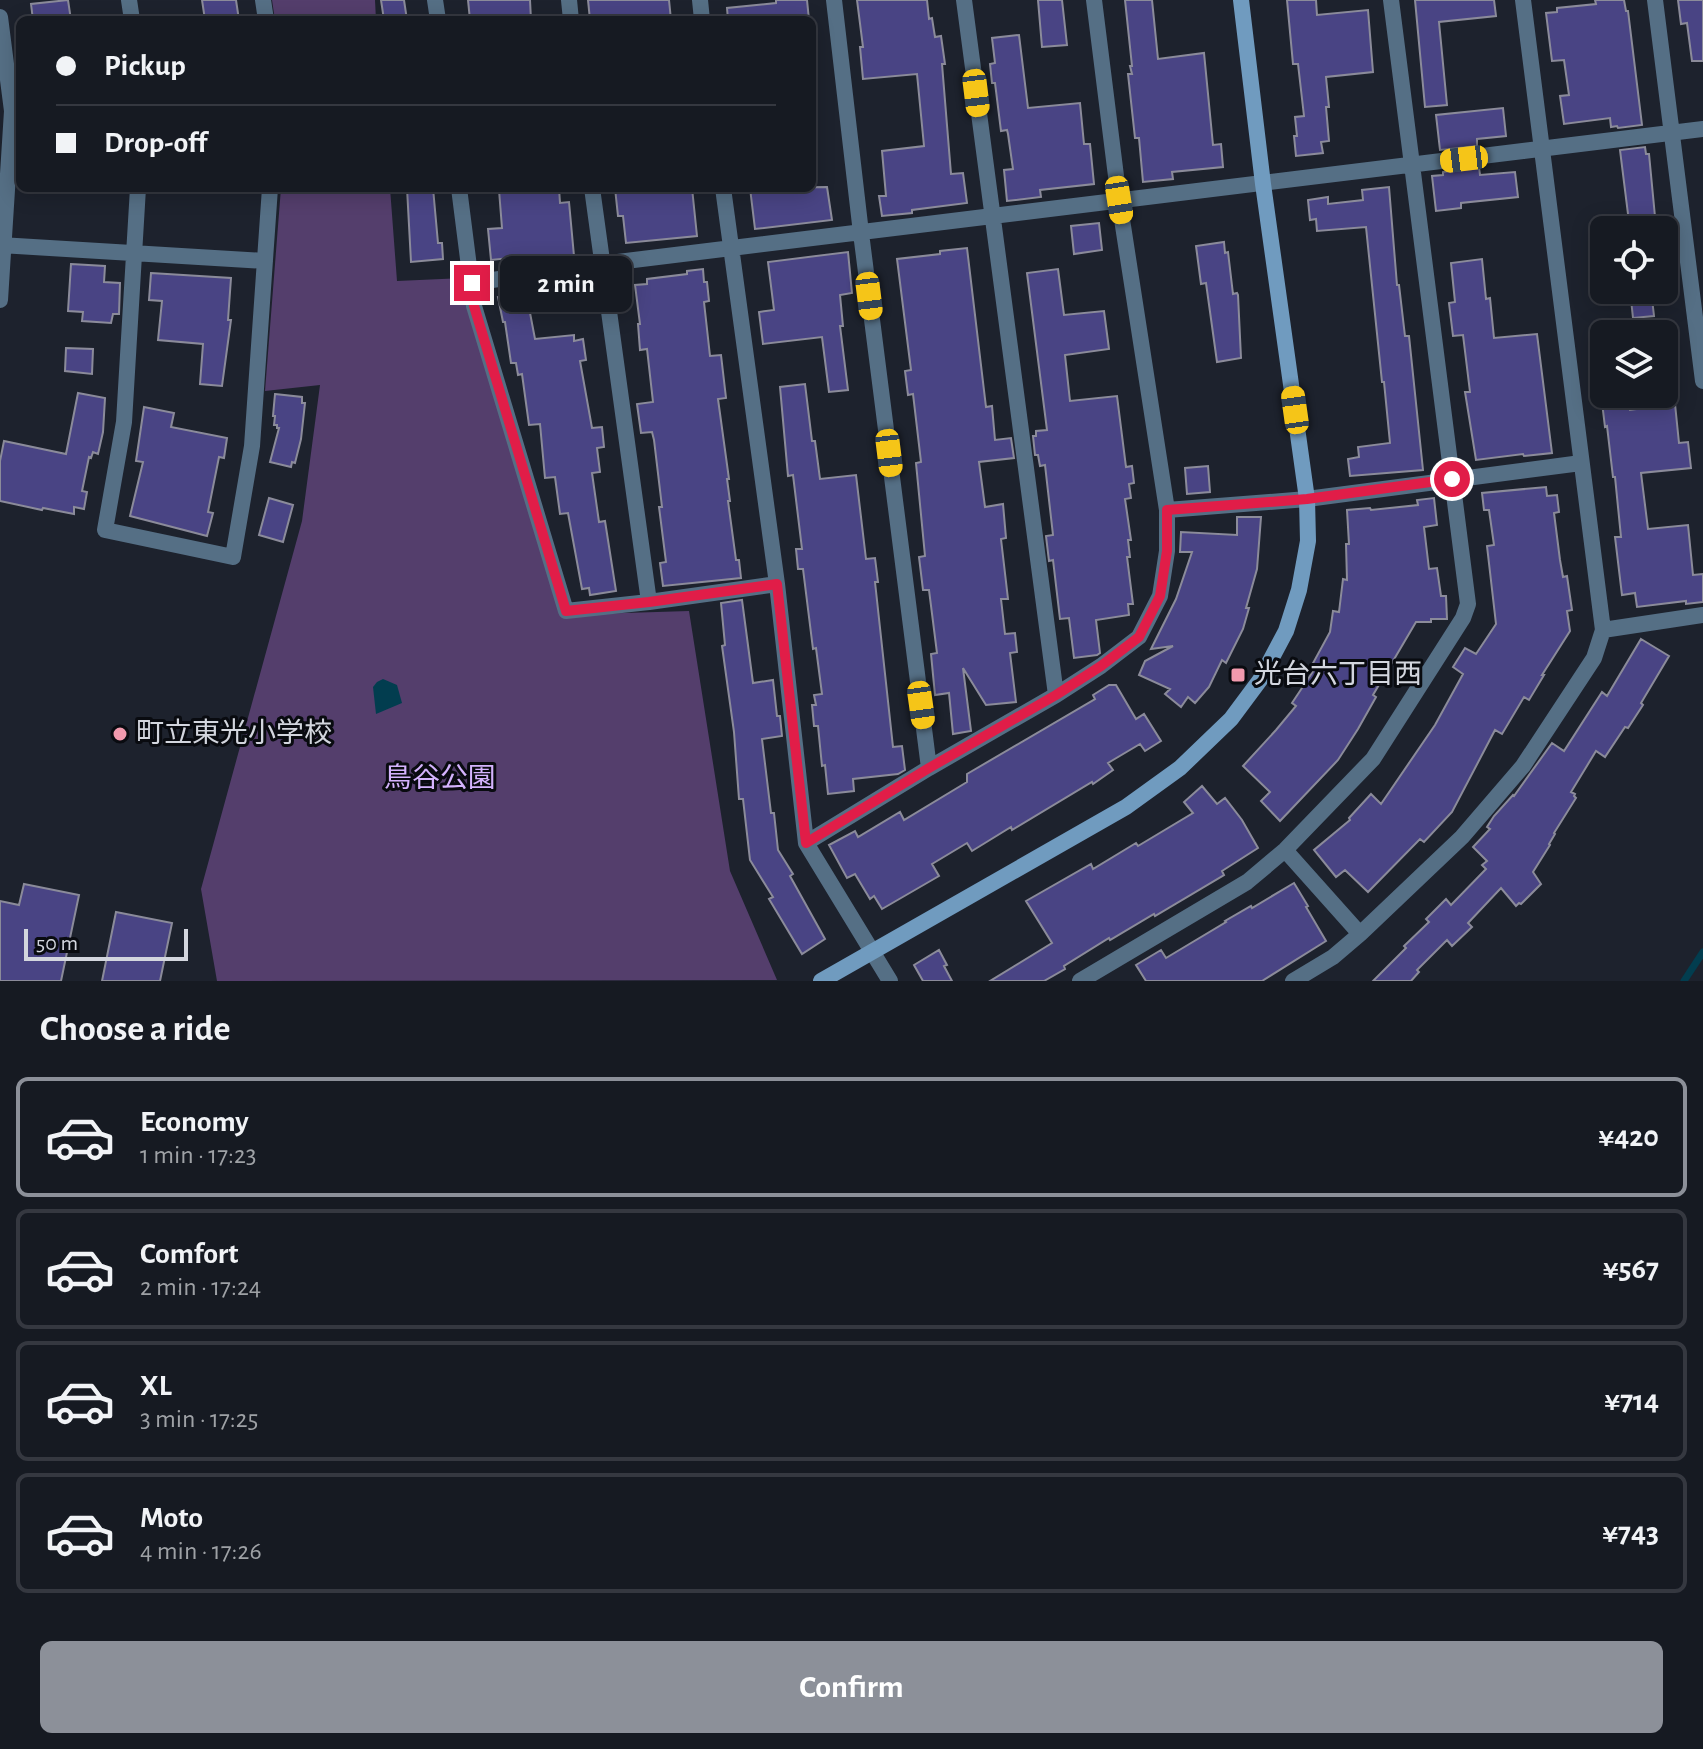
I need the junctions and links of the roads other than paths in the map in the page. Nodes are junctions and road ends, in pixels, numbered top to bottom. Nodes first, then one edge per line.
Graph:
1 (834, 0) edge
2 (964, 0) edge
3 (1094, 0) edge
4 (1241, 0) edge
5 (1391, 0) edge
6 (1523, 0) edge
7 (1655, 0) edge
8 (0, 17) edge
9 (1703, 129) edge
10 (1672, 133) junction
11 (1542, 149) junction
12 (1412, 165) junction
13 (1263, 184) junction
14 (138, 192) edge
15 (270, 192) edge
16 (460, 192) edge
17 (592, 192) edge
18 (724, 192) edge
19 (1119, 200) junction
20 (992, 217) junction
21 (861, 233) junction
22 (2, 245) edge
23 (731, 249) junction
24 (134, 254) junction
25 (265, 261) junction
26 (601, 264) junction
27 (472, 283) junction
28 (0, 300) edge
29 (1703, 381) edge
30 (1581, 463) junction
31 (1452, 479) junction
32 (1307, 499) junction
33 (1167, 510) junction
34 (777, 584) junction
35 (649, 602) junction
36 (1703, 615) edge
37 (1603, 630) junction
38 (1056, 695) junction
39 (929, 768) junction
40 (806, 843) junction
41 (1285, 850) junction
42 (1360, 934) junction
43 (872, 951) junction
44 (821, 981) edge
45 (890, 981) edge
46 (1080, 981) edge
47 (1293, 981) edge

1 - 21 street
2 - 20 street
3 - 19 street
4 - 13 street
5 - 12 street
6 - 11 street
7 - 10 street
8 - 22 street
9 - 10 street
10 - 11 street
10 - 29 street
11 - 12 street
11 - 30 street
12 - 13 street
12 - 31 street
13 - 19 street
13 - 32 street
14 - 24 street
15 - 25 street
16 - 27 street
17 - 26 street
18 - 23 street
19 - 20 street
19 - 33 street
20 - 21 street
20 - 38 street
21 - 23 street
21 - 39 street
22 - 24 street
22 - 28 street
23 - 26 street
23 - 34 street
24 - 25 street
24 - 25 street
26 - 27 street
26 - 35 street
27 - 35 street
30 - 31 street
30 - 37 street
31 - 32 street
31 - 41 street
32 - 33 street
32 - 43 street
33 - 38 street
34 - 35 street
34 - 40 street
36 - 37 street
37 - 42 street
38 - 39 street
39 - 40 street
40 - 43 street
41 - 42 street
41 - 46 street
42 - 47 street
43 - 44 street
43 - 45 street

